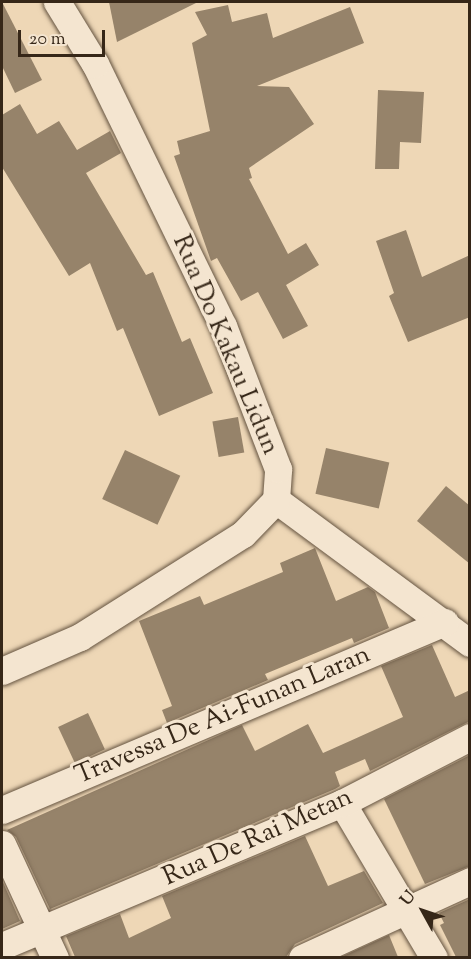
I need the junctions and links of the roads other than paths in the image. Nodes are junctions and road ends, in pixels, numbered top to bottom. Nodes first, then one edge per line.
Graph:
1 (57, 2) edge
2 (276, 500) junction
3 (445, 622) junction
4 (470, 643) edge
5 (2, 671) edge
6 (470, 737) edge
7 (342, 803) junction
8 (2, 810) edge
9 (2, 844) edge
10 (470, 881) edge
11 (408, 910) junction
12 (42, 932) junction
13 (2, 946) edge
14 (55, 957) edge
15 (302, 957) edge
16 (434, 957) edge

1 - 2 street, Rua Do Kakau Lidun
2 - 3 street
2 - 5 street
3 - 4 street
3 - 8 street, Travessa De Ai-Funan Laran
6 - 7 street, Rua De Rai Metan
7 - 11 street
7 - 12 street, Rua De Rai Metan
9 - 12 street
10 - 11 street
11 - 15 street
11 - 16 street
12 - 13 street, Rua De Rai Metan
12 - 14 street

